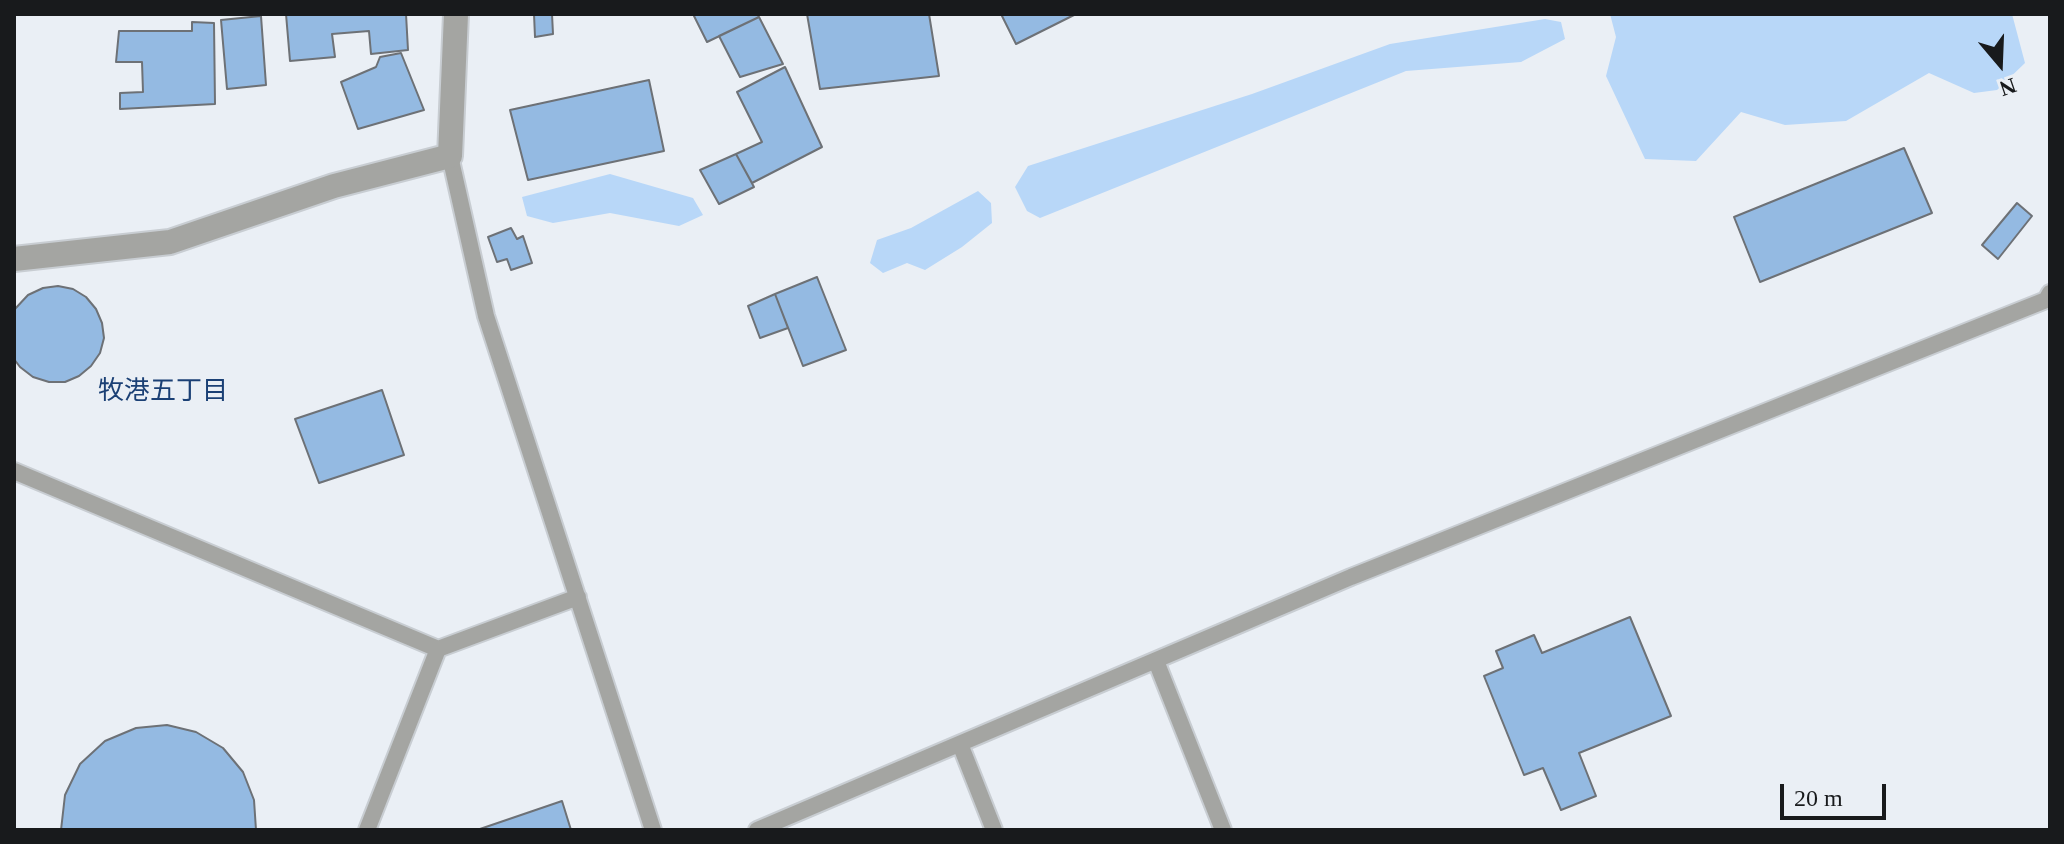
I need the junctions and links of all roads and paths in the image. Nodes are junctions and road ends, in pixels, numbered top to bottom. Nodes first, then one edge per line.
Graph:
1 (456, 14) edge
2 (450, 156) junction
3 (14, 259) edge
4 (2049, 301) edge
5 (14, 471) edge
6 (578, 597) junction
7 (438, 649) junction
8 (1156, 661) junction
9 (960, 744) junction
10 (367, 830) edge
11 (653, 830) edge
12 (757, 830) edge
13 (994, 830) edge
14 (1223, 830) edge

1 - 2 street
2 - 3 street
2 - 6 lane
4 - 8 lane
5 - 7 lane
6 - 7 lane
6 - 11 lane
7 - 10 lane
8 - 9 lane
8 - 14 lane
9 - 12 lane
9 - 13 lane

